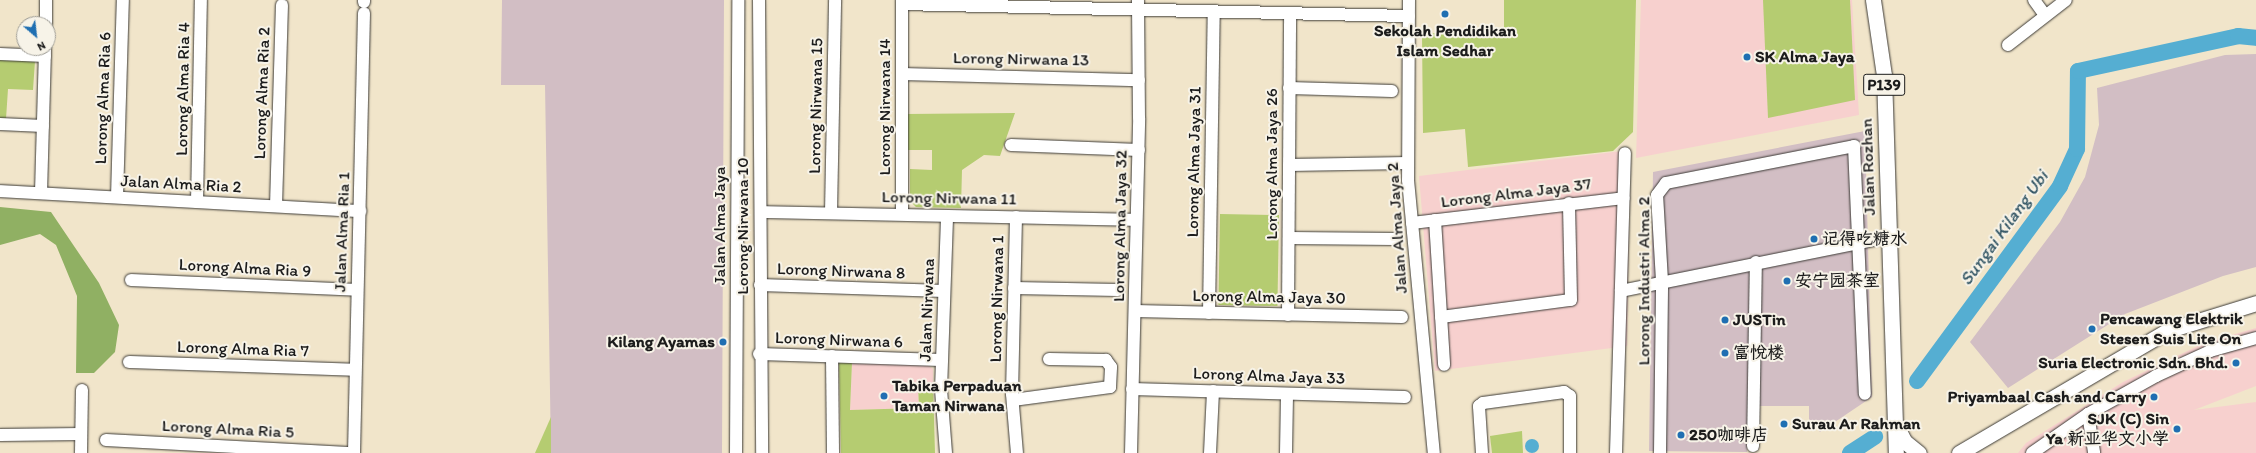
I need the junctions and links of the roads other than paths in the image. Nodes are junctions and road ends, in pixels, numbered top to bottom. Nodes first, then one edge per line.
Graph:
1 (46, 0) edge
2 (123, 0) edge
3 (201, 0) edge
4 (738, 0) edge
5 (759, 0) edge
6 (835, 0) edge
7 (1409, 0) edge
8 (1873, 0) edge
9 (2034, 0) edge
10 (2066, 0) edge
11 (902, 2) edge
12 (282, 4) dead end
13 (364, 5) edge
14 (1138, 5) edge
15 (1214, 11) junction
16 (1290, 13) junction
17 (2044, 15) junction
18 (46, 16) edge
19 (1409, 16) junction
20 (2008, 45) dead end
21 (16, 53) edge
22 (0, 54) edge
23 (45, 56) edge
24 (902, 74) junction
25 (1139, 80) junction
26 (1289, 88) junction
27 (1392, 91) dead end
28 (0, 124) edge
29 (43, 126) junction
30 (1011, 145) dead end
31 (1854, 146) joint
32 (1138, 150) junction
33 (1625, 153) dead end
34 (1408, 163) junction
35 (1289, 165) junction
36 (0, 191) edge
37 (41, 193) junction
38 (117, 197) junction
39 (1624, 198) junction
40 (197, 202) junction
41 (1569, 203) junction
42 (276, 206) junction
43 (360, 211) junction
44 (761, 212) junction
45 (831, 213) junction
46 (902, 214) junction
47 (947, 216) junction
48 (1016, 217) junction
49 (1136, 220) junction
50 (1435, 220) junction
51 (1412, 223) junction
52 (1890, 237) junction
53 (1289, 238) junction
54 (1396, 239) dead end
55 (1858, 242) junction
56 (1756, 262) junction
57 (131, 280) dead end
58 (1662, 281) junction
59 (760, 285) junction
60 (1014, 288) junction
61 (357, 290) junction
62 (1118, 290) dead end
63 (944, 291) junction
64 (1621, 291) junction
65 (2256, 303) edge
66 (1135, 311) junction
67 (1209, 313) junction
68 (1288, 315) junction
69 (1402, 317) dead end
70 (1441, 317) junction
71 (2256, 338) edge
72 (759, 354) junction
73 (832, 356) junction
74 (1049, 359) dead end
75 (942, 360) junction
76 (129, 362) dead end
77 (1444, 365) dead end
78 (355, 370) junction
79 (1132, 389) junction
80 (82, 390) dead end
81 (1213, 391) junction
82 (1288, 394) junction
83 (1865, 394) dead end
84 (1404, 397) dead end
85 (1013, 400) junction
86 (2088, 414) junction
87 (1896, 426) junction
88 (82, 434) junction
89 (0, 435) edge
90 (106, 440) dead end
91 (1753, 446) dead end
92 (1979, 447) edge
93 (81, 453) edge
94 (348, 453) edge
95 (354, 453) edge
96 (736, 453) edge
97 (762, 453) edge
98 (833, 453) edge
99 (946, 453) edge
100 (1017, 453) edge
101 (1131, 453) edge
102 (1210, 453) edge
103 (1286, 453) edge
104 (1434, 453) edge
105 (1482, 453) edge
106 (1570, 453) edge
107 (1616, 453) edge
108 (1660, 453) edge
109 (1896, 453) edge
110 (1919, 453) edge
111 (1959, 453) edge
112 (2032, 453) edge
113 (2094, 453) edge

1 - 18 street
2 - 38 street, Lorong Alma Ria 6
3 - 40 street, Lorong Alma Ria 4
4 - 96 street, Jalan Alma Jaya
5 - 44 street, Lorong Nirwana 10
6 - 45 street, Lorong Nirwana 15
7 - 19 street, Jalan Alma Jaya 2
8 - 52 main road, Jalan Rozhan / P139
9 - 17 street
10 - 17 street
11 - 14 street
11 - 24 street, Lorong Nirwana 14
12 - 42 street, Lorong Alma Ria 2
13 - 43 street, Jalan Alma Ria 1
14 - 15 street
14 - 25 street, Lorong Alma Jaya 32
15 - 16 street
15 - 67 street, Lorong Alma Jaya 31
16 - 19 street
16 - 26 street, Lorong Alma Jaya 26
17 - 20 street
19 - 34 street, Jalan Alma Jaya 2
21 - 22 street
23 - 29 street
24 - 25 street, Lorong Nirwana 13
24 - 46 street, Lorong Nirwana 14
25 - 32 street, Lorong Alma Jaya 32
26 - 27 street
26 - 35 street, Lorong Alma Jaya 26
28 - 29 street
29 - 37 street
30 - 32 street
31 - 55 street, Jalan Rozhan
31 - 58 street, Lorong Industri Alma 2
32 - 49 street, Lorong Alma Jaya 32
33 - 39 street
34 - 35 street
34 - 51 street, Jalan Alma Jaya 2
35 - 53 street, Lorong Alma Jaya 26
36 - 37 street, Jalan Alma Ria 2
37 - 38 street, Jalan Alma Ria 2
38 - 40 street, Jalan Alma Ria 2
39 - 41 street, Lorong Alma Jaya 37
39 - 64 street
40 - 42 street, Jalan Alma Ria 2
41 - 50 street, Lorong Alma Jaya 37
41 - 70 street
42 - 43 street, Jalan Alma Ria 2
43 - 61 street, Jalan Alma Ria 1
44 - 45 street, Lorong Nirwana 11
44 - 59 street, Lorong Nirwana 10
45 - 46 street, Lorong Nirwana 11
46 - 47 street, Lorong Nirwana 11
47 - 48 street, Lorong Nirwana 11
47 - 63 street, Jalan Nirwana
48 - 49 street, Lorong Nirwana 11
48 - 60 street, Lorong Nirwana 1
49 - 66 street, Lorong Alma Jaya 32
50 - 51 street, Lorong Alma Jaya 37
50 - 70 street
51 - 104 street, Jalan Alma Jaya 2
52 - 55 street
52 - 87 main road, Jalan Rozhan / P139
53 - 54 street
53 - 68 street, Lorong Alma Jaya 26
55 - 56 street
55 - 83 street, Jalan Rozhan
56 - 58 street
56 - 91 street
57 - 61 street, Lorong Alma Ria 9
58 - 64 street
58 - 108 street, Lorong Industri Alma 2
59 - 63 street, Lorong Nirwana 8
59 - 72 street, Lorong Nirwana 10
60 - 62 street
60 - 85 street, Lorong Nirwana 1
61 - 78 street, Jalan Alma Ria 1
63 - 75 street, Jalan Nirwana
64 - 107 street
65 - 92 main road
66 - 67 street, Lorong Alma Jaya 30
66 - 79 street, Lorong Alma Jaya 32
67 - 68 street, Lorong Alma Jaya 30
68 - 69 street, Lorong Alma Jaya 30
70 - 77 street
71 - 86 street
72 - 73 street, Lorong Nirwana 6
72 - 97 street, Lorong Nirwana 10
73 - 75 street, Lorong Nirwana 6
73 - 98 street
74 - 85 street
75 - 99 street, Jalan Nirwana
76 - 78 street, Lorong Alma Ria 7
78 - 95 street, Jalan Alma Ria 1
79 - 81 street, Lorong Alma Jaya 33
79 - 101 street, Lorong Alma Jaya 32
80 - 88 street
81 - 82 street, Lorong Alma Jaya 33
81 - 102 street
82 - 84 street, Lorong Alma Jaya 33
82 - 103 street
85 - 100 street, Lorong Nirwana 1
86 - 112 street
86 - 113 street
87 - 109 main road, Jalan Rozhan / P139
87 - 110 main road
88 - 89 street
88 - 93 street
90 - 94 street, Lorong Alma Ria 5
92 - 111 main road
105 - 106 street

